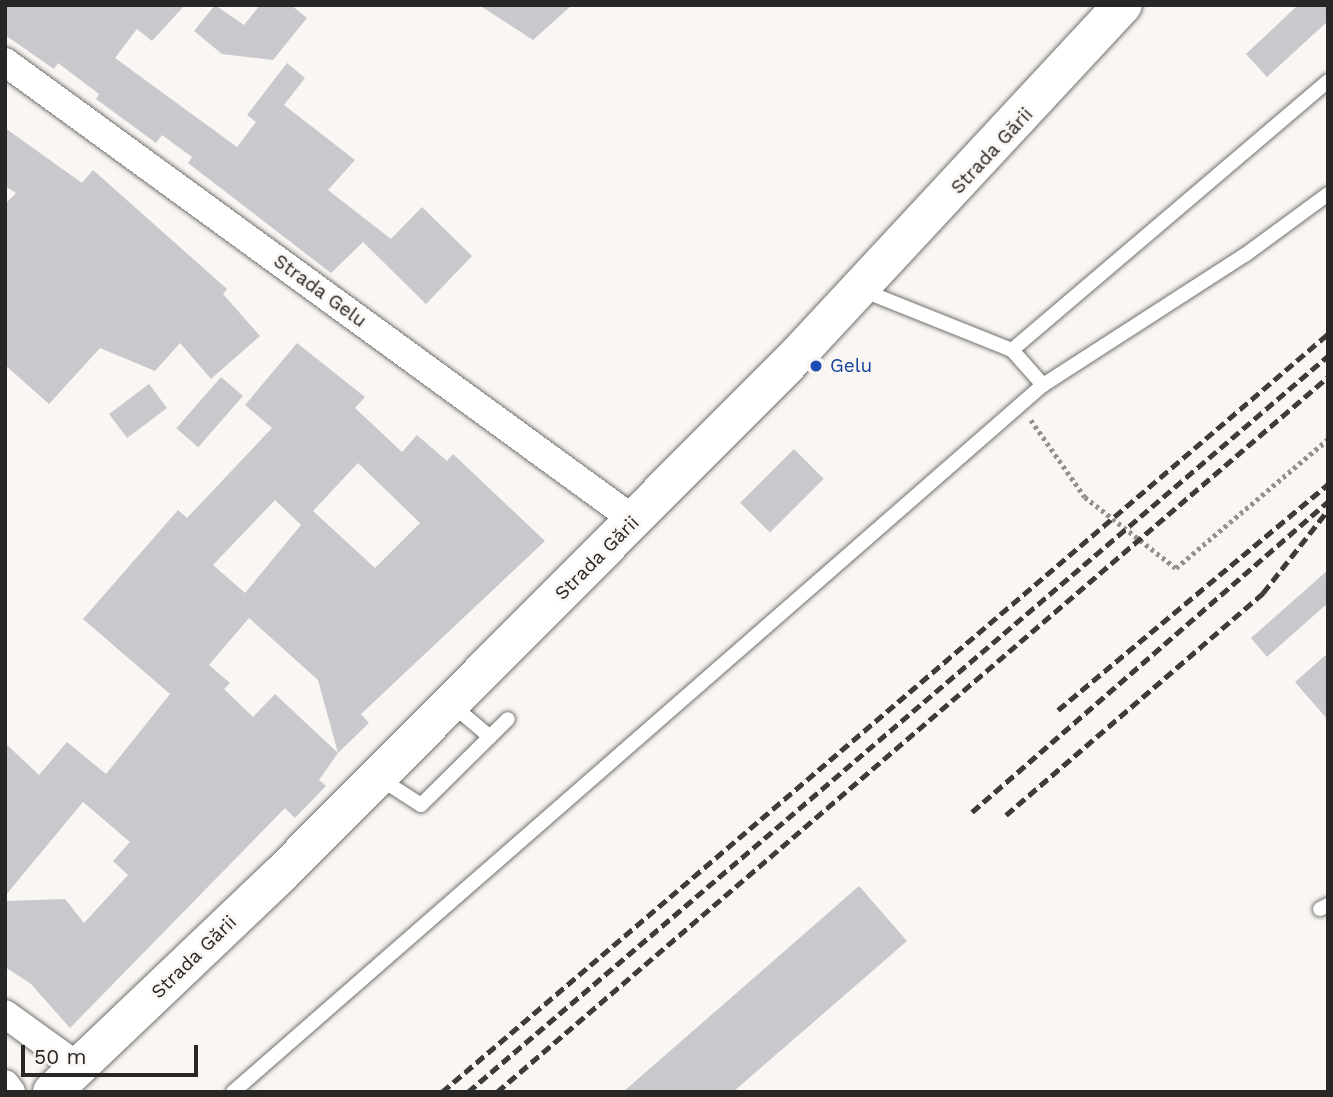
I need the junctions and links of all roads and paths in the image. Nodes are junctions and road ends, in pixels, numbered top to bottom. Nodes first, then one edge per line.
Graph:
1 (1109, 10) edge
2 (5, 62) edge
3 (1328, 81) edge
4 (1328, 194) edge
5 (861, 289) junction
6 (1012, 349) junction
7 (1043, 385) junction
8 (1020, 405) junction
9 (1328, 439) edge
10 (634, 520) junction
11 (451, 704) junction
12 (508, 719) dead end
13 (490, 737) junction
14 (378, 777) junction
15 (5, 1014) edge
16 (65, 1079) edge
17 (5, 1084) edge
18 (11, 1092) edge
19 (233, 1092) edge

1 - 5 main road, Strada Gării
2 - 10 street, Strada Gelu
3 - 6 lane
4 - 7 lane
5 - 6 lane
5 - 10 main road, Strada Gării
6 - 7 lane
7 - 8 lane
8 - 9 path
8 - 19 lane
10 - 11 main road, Strada Gării
11 - 13 lane
11 - 14 main road, Strada Gării
12 - 13 lane
13 - 14 lane
14 - 16 main road, Strada Gării
15 - 16 street
17 - 18 street

